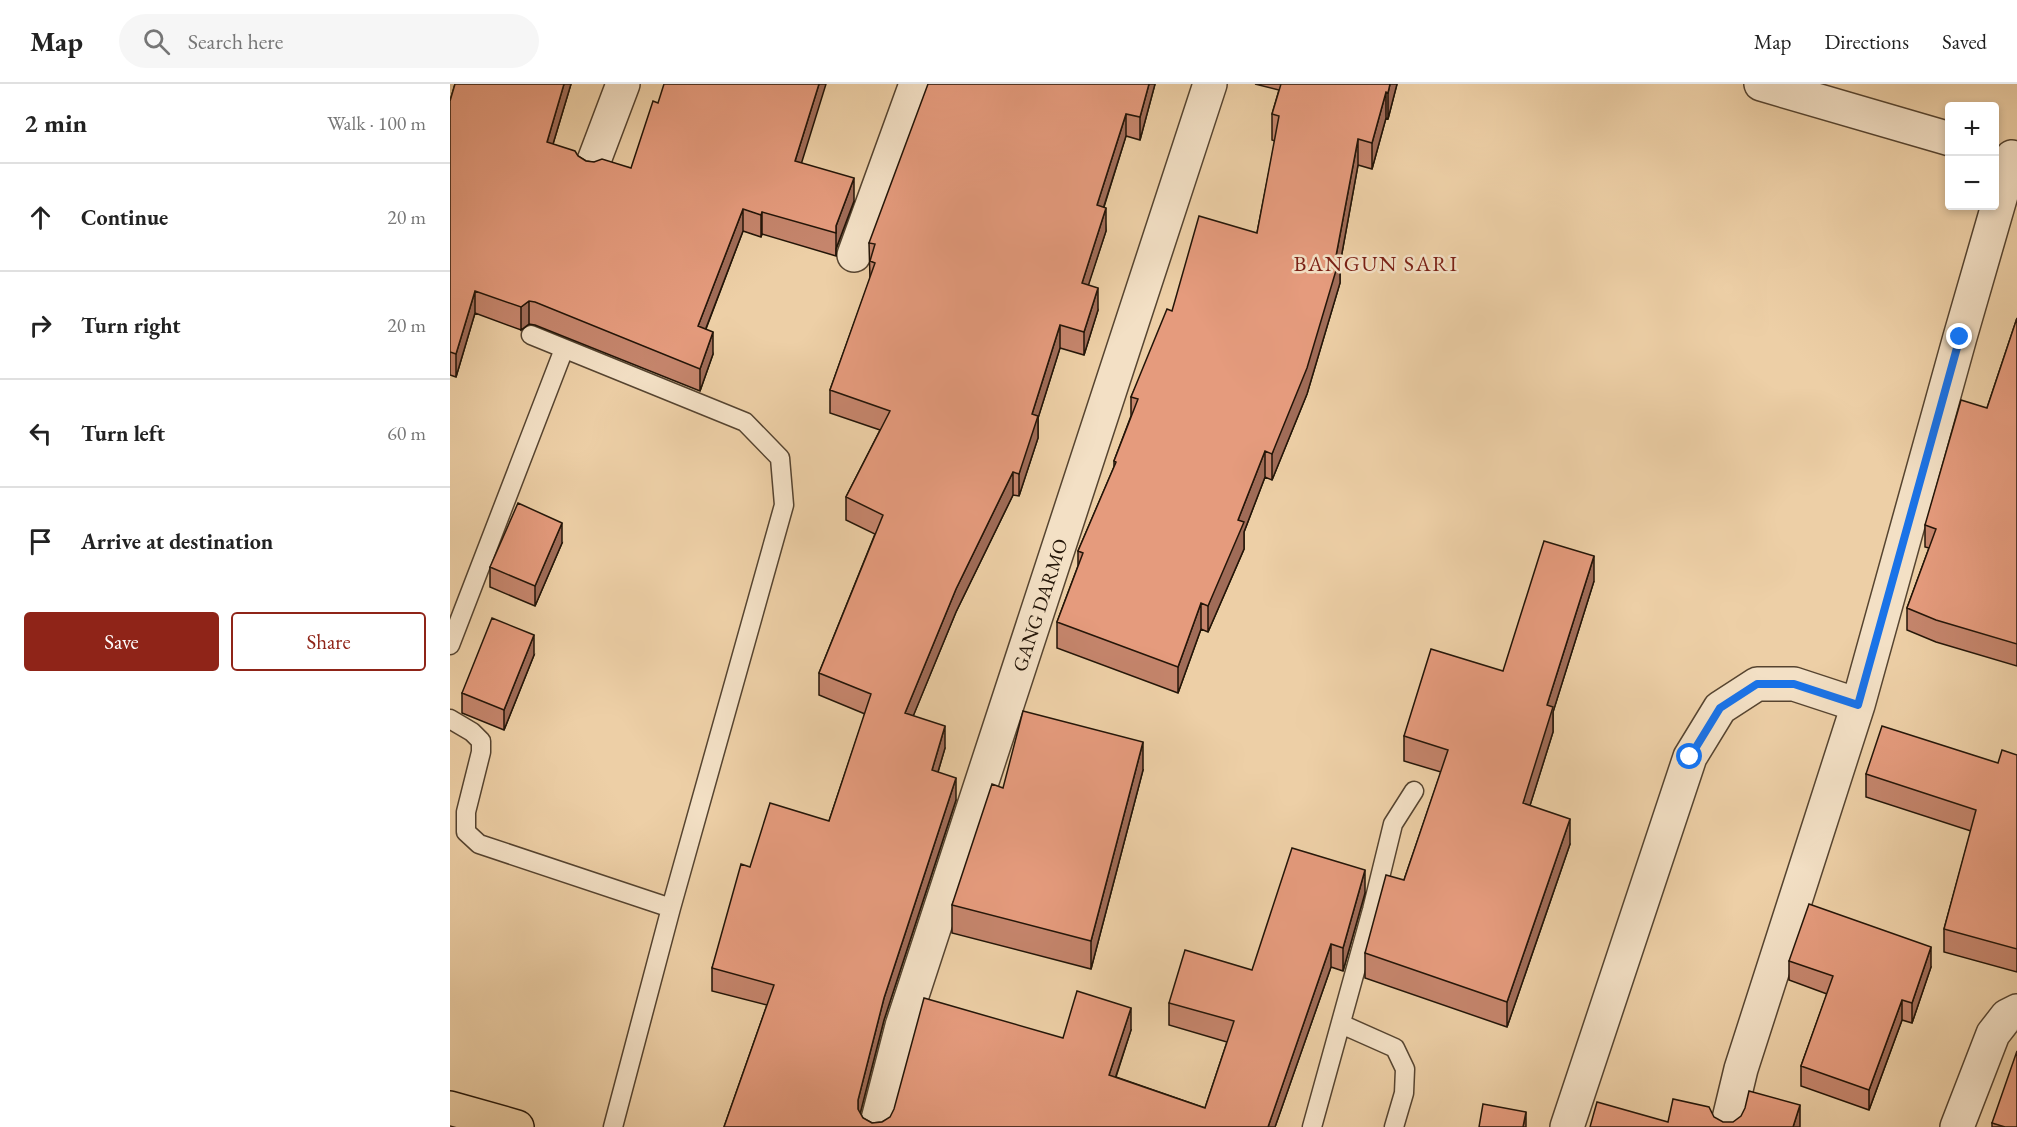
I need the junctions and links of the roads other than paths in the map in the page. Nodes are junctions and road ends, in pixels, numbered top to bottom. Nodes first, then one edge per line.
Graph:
1 (623, 84) edge
2 (916, 84) edge
3 (1210, 84) edge
4 (1761, 84) edge
5 (1945, 138) edge
6 (2008, 156) edge
7 (592, 166) edge
8 (854, 255) dead end
9 (531, 335) dead end
10 (564, 349) junction
11 (450, 645) edge
12 (1858, 705) junction
13 (450, 719) edge
14 (1414, 791) dead end
15 (670, 908) junction
16 (2017, 1011) edge
17 (1341, 1024) junction
18 (450, 1108) edge
19 (517, 1127) edge
20 (613, 1127) edge
21 (876, 1127) edge
22 (1312, 1127) edge
23 (1394, 1127) edge
24 (1567, 1127) edge
25 (1727, 1127) edge
26 (1957, 1127) edge

1 - 7 street
2 - 8 street
3 - 21 street, GANG DARMO
4 - 5 street
6 - 12 street
9 - 10 lane
10 - 11 lane
10 - 15 lane
12 - 24 street
12 - 25 street
13 - 15 lane
14 - 17 lane
15 - 20 lane
16 - 26 street
17 - 22 lane
17 - 23 lane
18 - 19 highway

